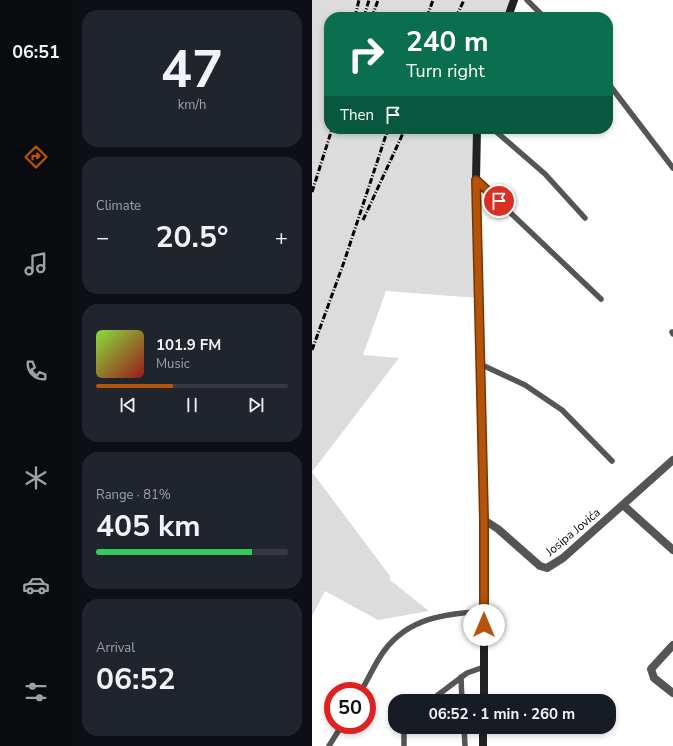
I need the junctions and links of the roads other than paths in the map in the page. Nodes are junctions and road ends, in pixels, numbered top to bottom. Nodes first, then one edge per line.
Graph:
1 (514, 0) edge
2 (527, 0) edge
3 (510, 12) edge
4 (539, 12) edge
5 (613, 90) edge
6 (477, 134) edge
7 (499, 134) edge
8 (673, 168) edge
9 (476, 180) junction
10 (585, 218) dead end
11 (601, 299) dead end
12 (480, 364) junction
13 (673, 460) edge
14 (612, 461) dead end
15 (623, 505) junction
16 (484, 520) junction
17 (673, 550) edge
18 (484, 611) junction
19 (673, 645) edge
20 (484, 667) junction
21 (461, 677) junction
22 (366, 682) edge
23 (673, 693) edge
24 (439, 694) edge
25 (462, 694) edge
26 (484, 694) edge
27 (337, 734) edge
28 (404, 734) edge
29 (464, 734) edge
30 (484, 734) edge
31 (330, 746) edge
32 (404, 746) edge
33 (465, 746) edge
34 (483, 746) edge

1 - 3 main road
2 - 4 lane
5 - 8 lane
6 - 9 main road
7 - 10 lane
9 - 11 lane
9 - 12 main road
12 - 14 lane
12 - 16 main road
13 - 15 street, Josipa Jovića
15 - 16 street, Josipa Jovića
15 - 17 street
16 - 18 main road
18 - 20 main road
18 - 22 lane
19 - 23 street
20 - 21 lane
20 - 26 main road
21 - 24 lane
21 - 25 lane
27 - 31 lane
28 - 32 lane
29 - 33 lane
30 - 34 main road

